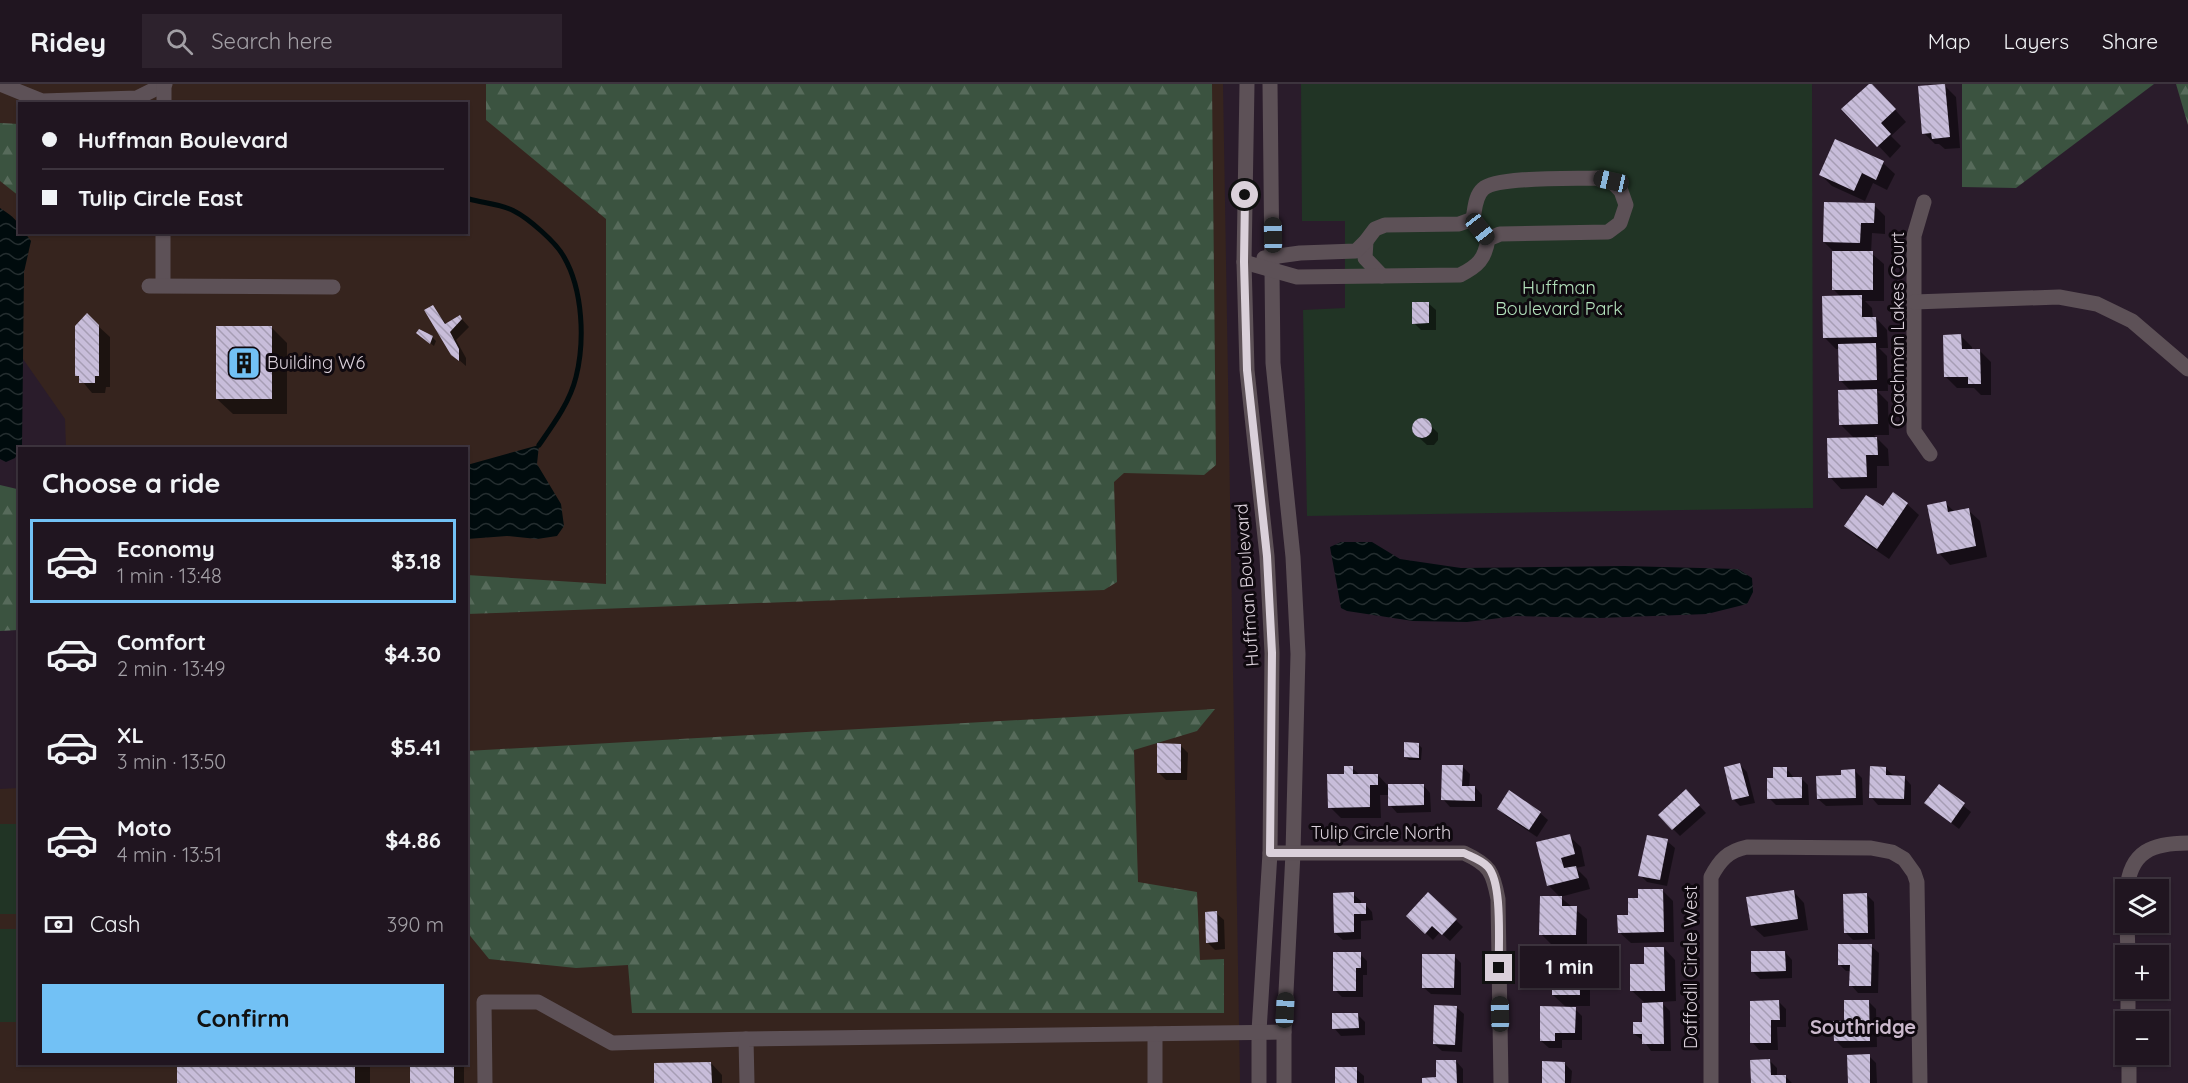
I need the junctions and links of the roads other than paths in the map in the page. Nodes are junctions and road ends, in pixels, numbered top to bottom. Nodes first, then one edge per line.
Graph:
1 (0, 84) edge
2 (165, 84) edge
3 (1246, 84) edge
4 (1270, 84) edge
5 (164, 102) edge
6 (1924, 202) dead end
7 (1473, 219) junction
8 (163, 234) edge
9 (1488, 239) junction
10 (1366, 241) junction
11 (1244, 262) junction
12 (1273, 263) junction
13 (1382, 276) junction
14 (333, 287) dead end
15 (1914, 302) junction
16 (2188, 369) edge
17 (1930, 454) dead end
18 (2188, 843) edge
19 (1270, 853) junction
20 (1293, 853) junction
21 (2128, 879) edge
22 (1259, 1031) junction
23 (1284, 1032) junction
24 (1155, 1034) junction
25 (746, 1039) junction
26 (2128, 1065) edge
27 (485, 1083) edge
28 (747, 1083) edge
29 (1155, 1083) edge
30 (1259, 1083) edge
31 (1284, 1083) edge
32 (1501, 1083) edge
33 (1711, 1083) edge
34 (1920, 1083) edge
35 (2129, 1083) edge

1 - 2 street
2 - 5 street
3 - 11 street, Huffman Boulevard
4 - 12 street
6 - 15 street, Coachman Lakes Court
7 - 9 street
7 - 9 street
7 - 10 street
8 - 14 street
9 - 13 street
10 - 12 street
10 - 13 street
11 - 12 street
11 - 19 street, Huffman Boulevard
12 - 13 street
12 - 20 street
15 - 16 street
15 - 17 street, Coachman Lakes Court
18 - 21 street
19 - 20 street, Tulip Circle North
19 - 22 street, Huffman Boulevard
20 - 23 street
20 - 32 street, Tulip Circle North
22 - 23 street
22 - 24 street
22 - 30 street, Huffman Boulevard
23 - 31 street
24 - 25 street
24 - 29 street
25 - 27 street
25 - 28 street
26 - 35 street
33 - 34 street, Daffodil Circle West

